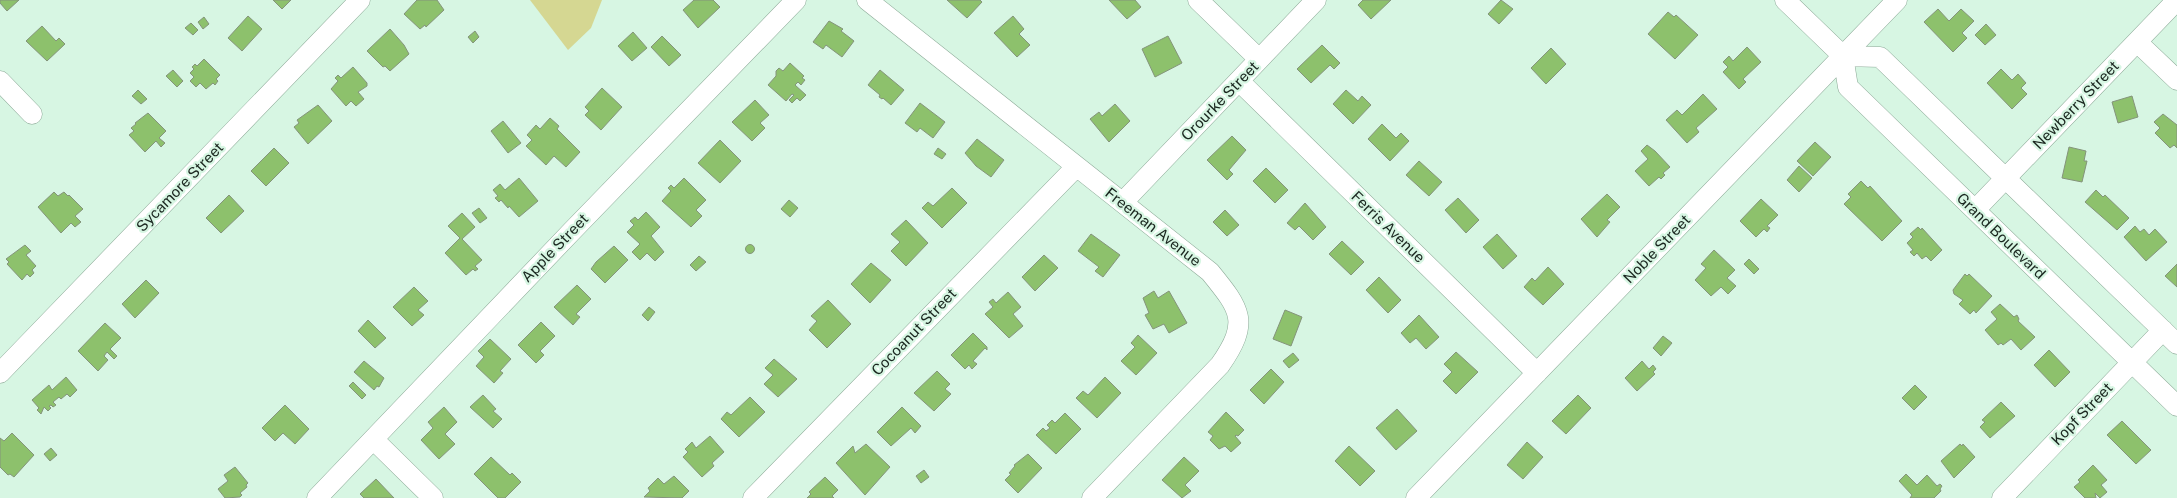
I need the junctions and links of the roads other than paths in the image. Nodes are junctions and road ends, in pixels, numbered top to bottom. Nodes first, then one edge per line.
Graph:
1 (360, 0) edge
2 (796, 0) edge
3 (867, 0) edge
4 (1198, 0) edge
5 (1316, 0) edge
6 (1785, 0) edge
7 (1897, 0) edge
8 (2177, 0) edge
9 (2137, 42) junction
10 (1843, 56) junction
11 (1259, 59) junction
12 (2177, 80) edge
13 (0, 81) edge
14 (1240, 81) junction
15 (32, 114) dead end
16 (1076, 167) junction
17 (2006, 178) junction
18 (1123, 202) junction
19 (1975, 210) junction
20 (2163, 330) junction
21 (2177, 344) edge
22 (2132, 363) junction
23 (0, 373) edge
24 (1537, 373) junction
25 (2177, 406) edge
26 (374, 440) junction
27 (317, 498) edge
28 (433, 498) edge
29 (753, 498) edge
30 (1092, 498) edge
31 (1416, 498) edge
32 (2002, 498) edge

1 - 23 street, Sycamore Street
2 - 26 street, Apple Street
3 - 16 street, Freeman Avenue
4 - 11 street
5 - 11 street, Orourke Street
6 - 10 street
7 - 10 street, Noble Street
8 - 9 street, Newberry Street
9 - 12 street
9 - 17 street, Newberry Street
10 - 17 street
10 - 19 street, Grand Boulevard
10 - 24 street, Noble Street
11 - 14 street, Orourke Street
13 - 15 street
14 - 18 street, Orourke Street
14 - 24 street, Ferris Avenue
16 - 18 street, Freeman Avenue
16 - 29 street, Cocoanut Street
17 - 19 street, Newberry Street
17 - 20 street
18 - 30 street, Freeman Avenue
19 - 22 street, Grand Boulevard
20 - 21 street
20 - 22 street, Kopf Street
22 - 25 street, Grand Boulevard
22 - 32 street, Kopf Street
24 - 31 street, Noble Street
26 - 27 street, Apple Street
26 - 28 street

